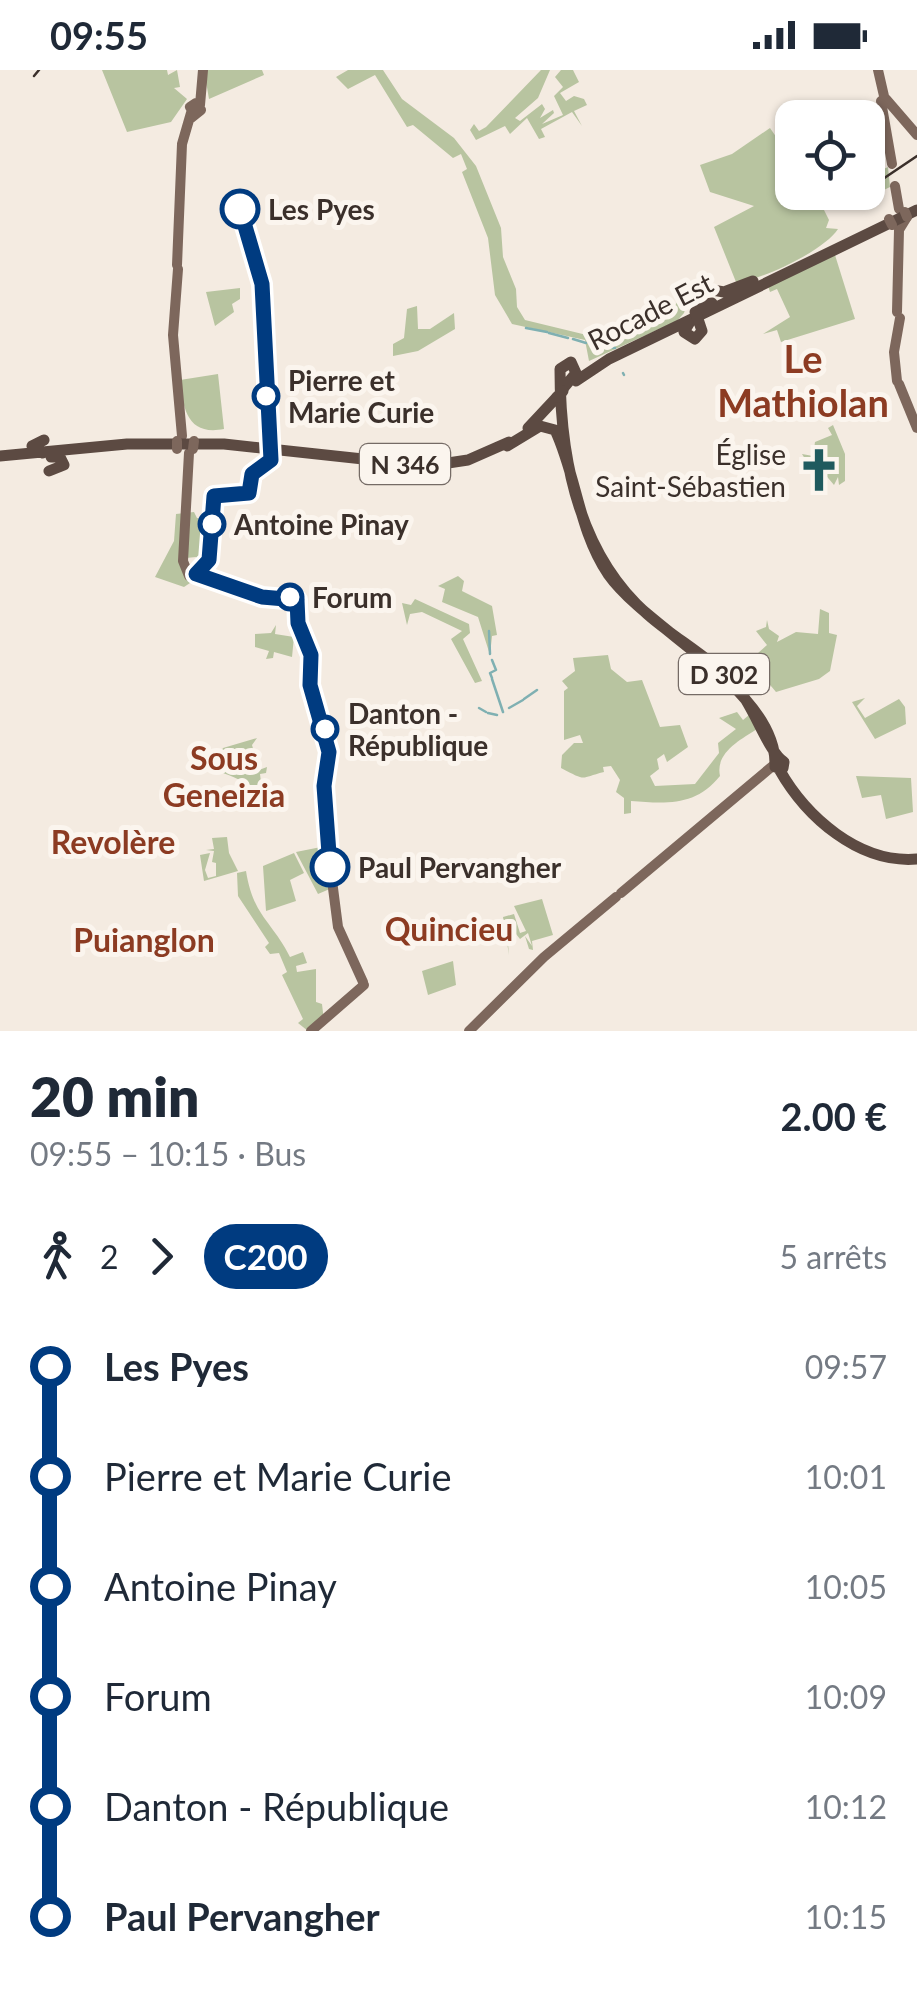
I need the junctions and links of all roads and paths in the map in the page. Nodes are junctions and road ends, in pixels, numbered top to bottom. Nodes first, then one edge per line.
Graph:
1 (203, 70) edge
2 (877, 70) edge
3 (884, 100) edge
4 (885, 101) edge
5 (885, 108) edge
6 (917, 134) edge
7 (892, 164) dead end
8 (895, 187) dead end
9 (904, 220) edge
10 (842, 245) junction
11 (751, 285) junction
12 (692, 294) junction
13 (722, 296) junction
14 (697, 316) junction
15 (669, 328) junction
16 (657, 336) junction
17 (630, 348) junction
18 (597, 366) junction
19 (559, 395) junction
20 (561, 428) junction
21 (917, 428) edge
22 (130, 445) junction
23 (185, 445) junction
24 (507, 446) junction
25 (260, 447) junction
26 (81, 450) junction
27 (0, 456) edge
28 (564, 456) junction
29 (49, 459) junction
30 (641, 610) junction
31 (778, 765) junction
32 (917, 858) edge
33 (311, 1031) edge
34 (469, 1031) edge

1 - 23 main road
2 - 3 main road
4 - 6 main road
5 - 7 main road
8 - 9 main road
9 - 10 highway
9 - 10 highway, Rocade Est / N 346
9 - 21 main road
10 - 11 highway, Rocade Est / N 346
10 - 13 highway, Rocade Est / N 346
11 - 12 highway
11 - 13 highway
11 - 15 highway, Rocade Est / N 346
12 - 13 highway
12 - 14 highway
12 - 15 highway
13 - 14 highway
13 - 16 highway, Rocade Est / N 346
14 - 16 highway
15 - 17 highway, Rocade Est / N 346
16 - 17 highway, Rocade Est / N 346
17 - 18 highway, Rocade Est / N 346
17 - 19 highway, Rocade Est / N 346
17 - 28 highway
18 - 19 highway, Rocade Est / N 346
18 - 20 highway
19 - 20 highway
19 - 24 highway, Rocade Est / N 346
19 - 25 highway, Rocade Est / N 346
20 - 30 highway, D 302
22 - 23 highway
22 - 25 highway, Rocade Est / N 346
22 - 26 highway, Rocade Est / N 346
23 - 25 highway
23 - 33 main road
24 - 25 highway, Rocade Est / N 346
24 - 28 highway
26 - 29 highway, Rocade Est
26 - 29 highway
27 - 29 highway
27 - 29 highway
28 - 30 highway, D 302
30 - 31 highway, D 302
31 - 32 highway, D 302
31 - 34 main road

